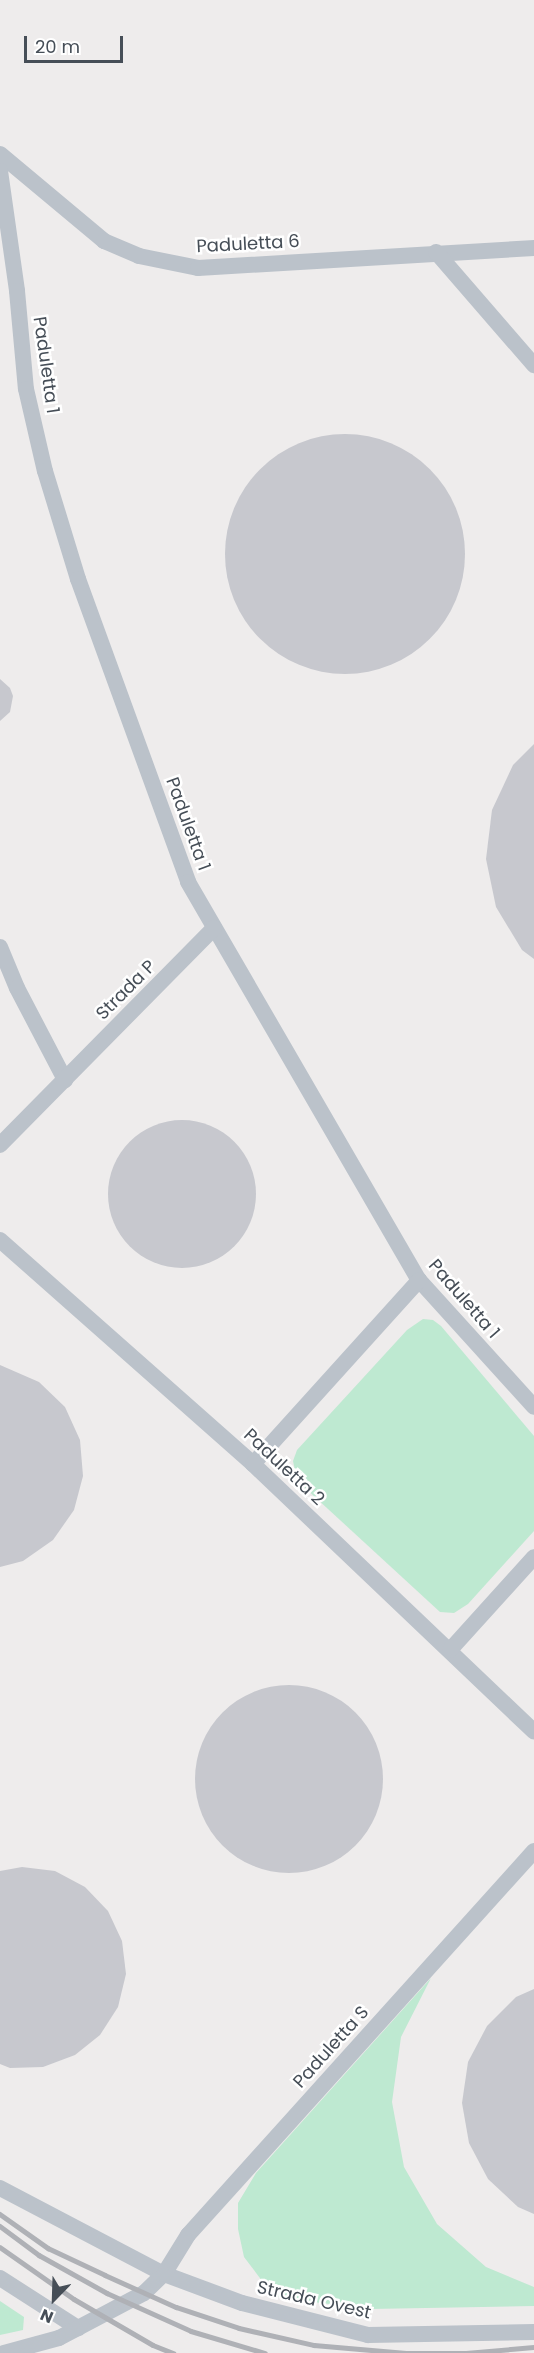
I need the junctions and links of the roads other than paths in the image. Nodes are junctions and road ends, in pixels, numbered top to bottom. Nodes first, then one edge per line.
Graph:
1 (0, 154) edge
2 (0, 171) edge
3 (534, 248) edge
4 (436, 252) junction
5 (534, 365) edge
6 (214, 928) junction
7 (0, 948) edge
8 (65, 1080) junction
9 (0, 1145) edge
10 (0, 1240) edge
11 (419, 1280) junction
12 (534, 1407) edge
13 (253, 1464) junction
14 (534, 1557) edge
15 (450, 1650) junction
16 (534, 1732) edge
17 (534, 1851) edge
18 (0, 2187) edge
19 (164, 2274) junction
20 (0, 2278) edge
21 (78, 2328) junction
22 (534, 2332) edge
23 (4, 2353) edge

1 - 4 lane, Paduletta 6
2 - 6 lane, Paduletta 1
3 - 4 lane, Paduletta 6
4 - 5 lane
6 - 8 lane, Strada P
6 - 11 lane, Paduletta 1
7 - 8 lane
8 - 9 lane, Strada P
10 - 13 lane, Paduletta 2
11 - 12 lane, Paduletta 1
11 - 13 lane
13 - 15 lane, Paduletta 2
14 - 15 lane
15 - 16 lane, Paduletta 2
17 - 19 lane, Paduletta S
18 - 19 lane, Strada Ovest
19 - 21 lane, Paduletta S
19 - 22 lane, Strada Ovest
20 - 21 lane
21 - 23 lane, Paduletta S

